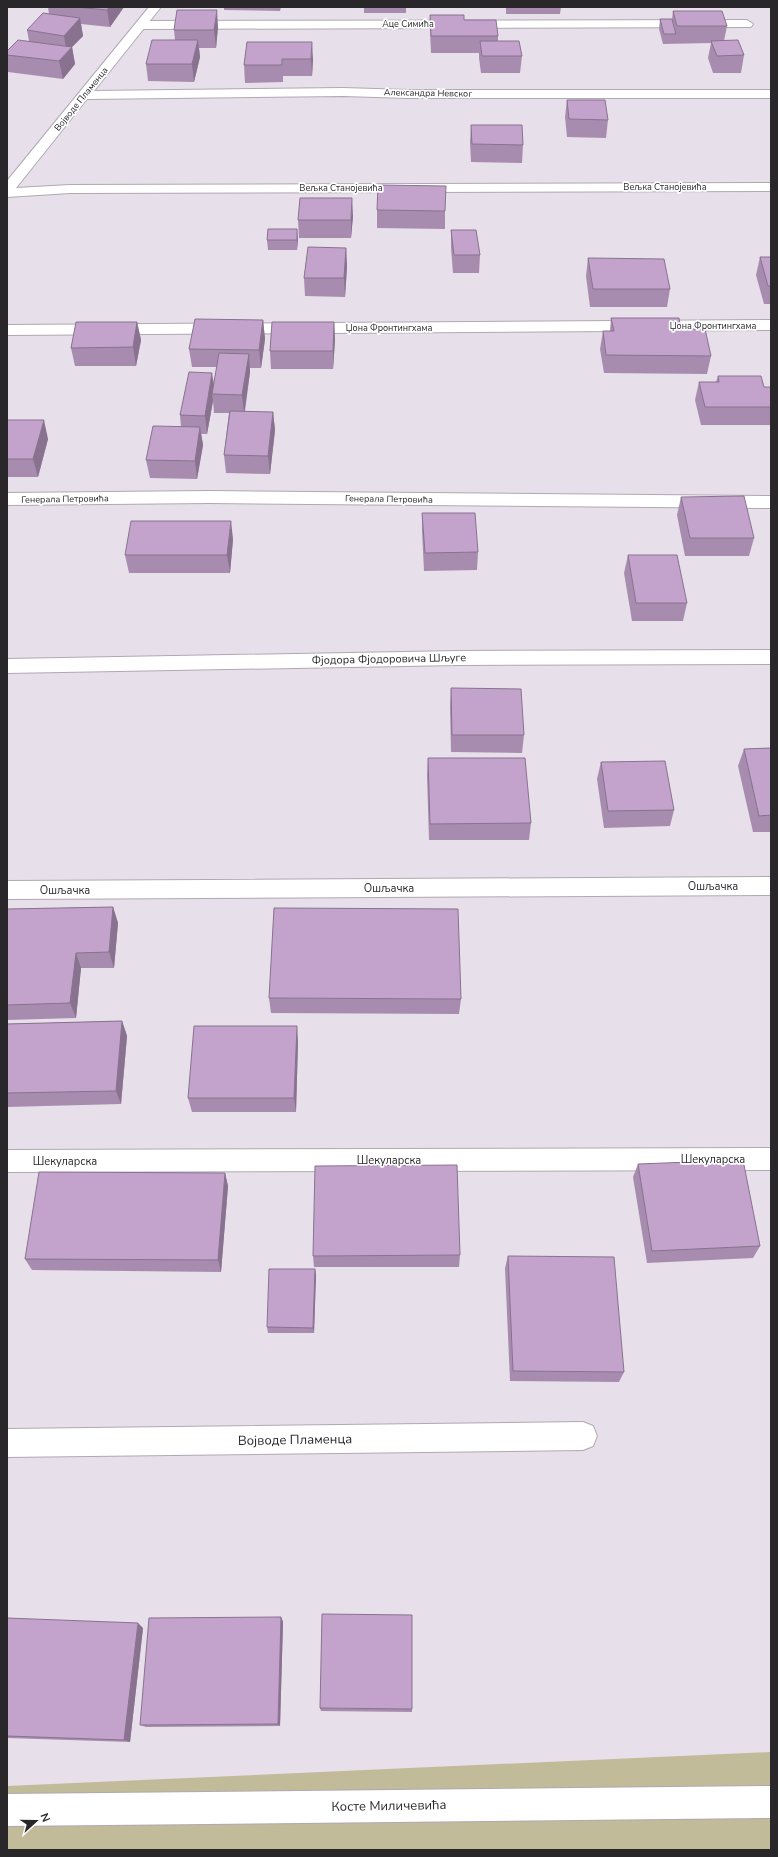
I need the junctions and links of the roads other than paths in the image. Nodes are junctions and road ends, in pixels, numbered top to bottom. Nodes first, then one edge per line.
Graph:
1 (154, 7) edge
2 (747, 24) dead end
3 (141, 25) junction
4 (86, 94) junction
5 (771, 94) edge
6 (771, 187) edge
7 (7, 192) edge
8 (771, 326) edge
9 (7, 330) edge
10 (7, 499) edge
11 (771, 502) edge
12 (771, 657) edge
13 (7, 666) edge
14 (771, 886) edge
15 (7, 890) edge
16 (771, 1159) edge
17 (7, 1161) edge
18 (583, 1436) dead end
19 (7, 1443) edge
20 (771, 1802) edge
21 (7, 1810) edge

1 - 3 street, Војводе Пламенца
2 - 3 street, Аце Симића
3 - 4 street, Војводе Пламенца
4 - 5 street, Александра Невског
4 - 7 street, Војводе Пламенца
6 - 7 street, Вељка Станојевића
8 - 9 street, Џона Фронтингхама
10 - 11 street, Генерала Петровића
12 - 13 street, Фјодора Фјодоровича Шљуге
14 - 15 street, Ошљачка
16 - 17 street, Шекуларска
18 - 19 street, Војводе Пламенца
20 - 21 street, Косте Миличевића

